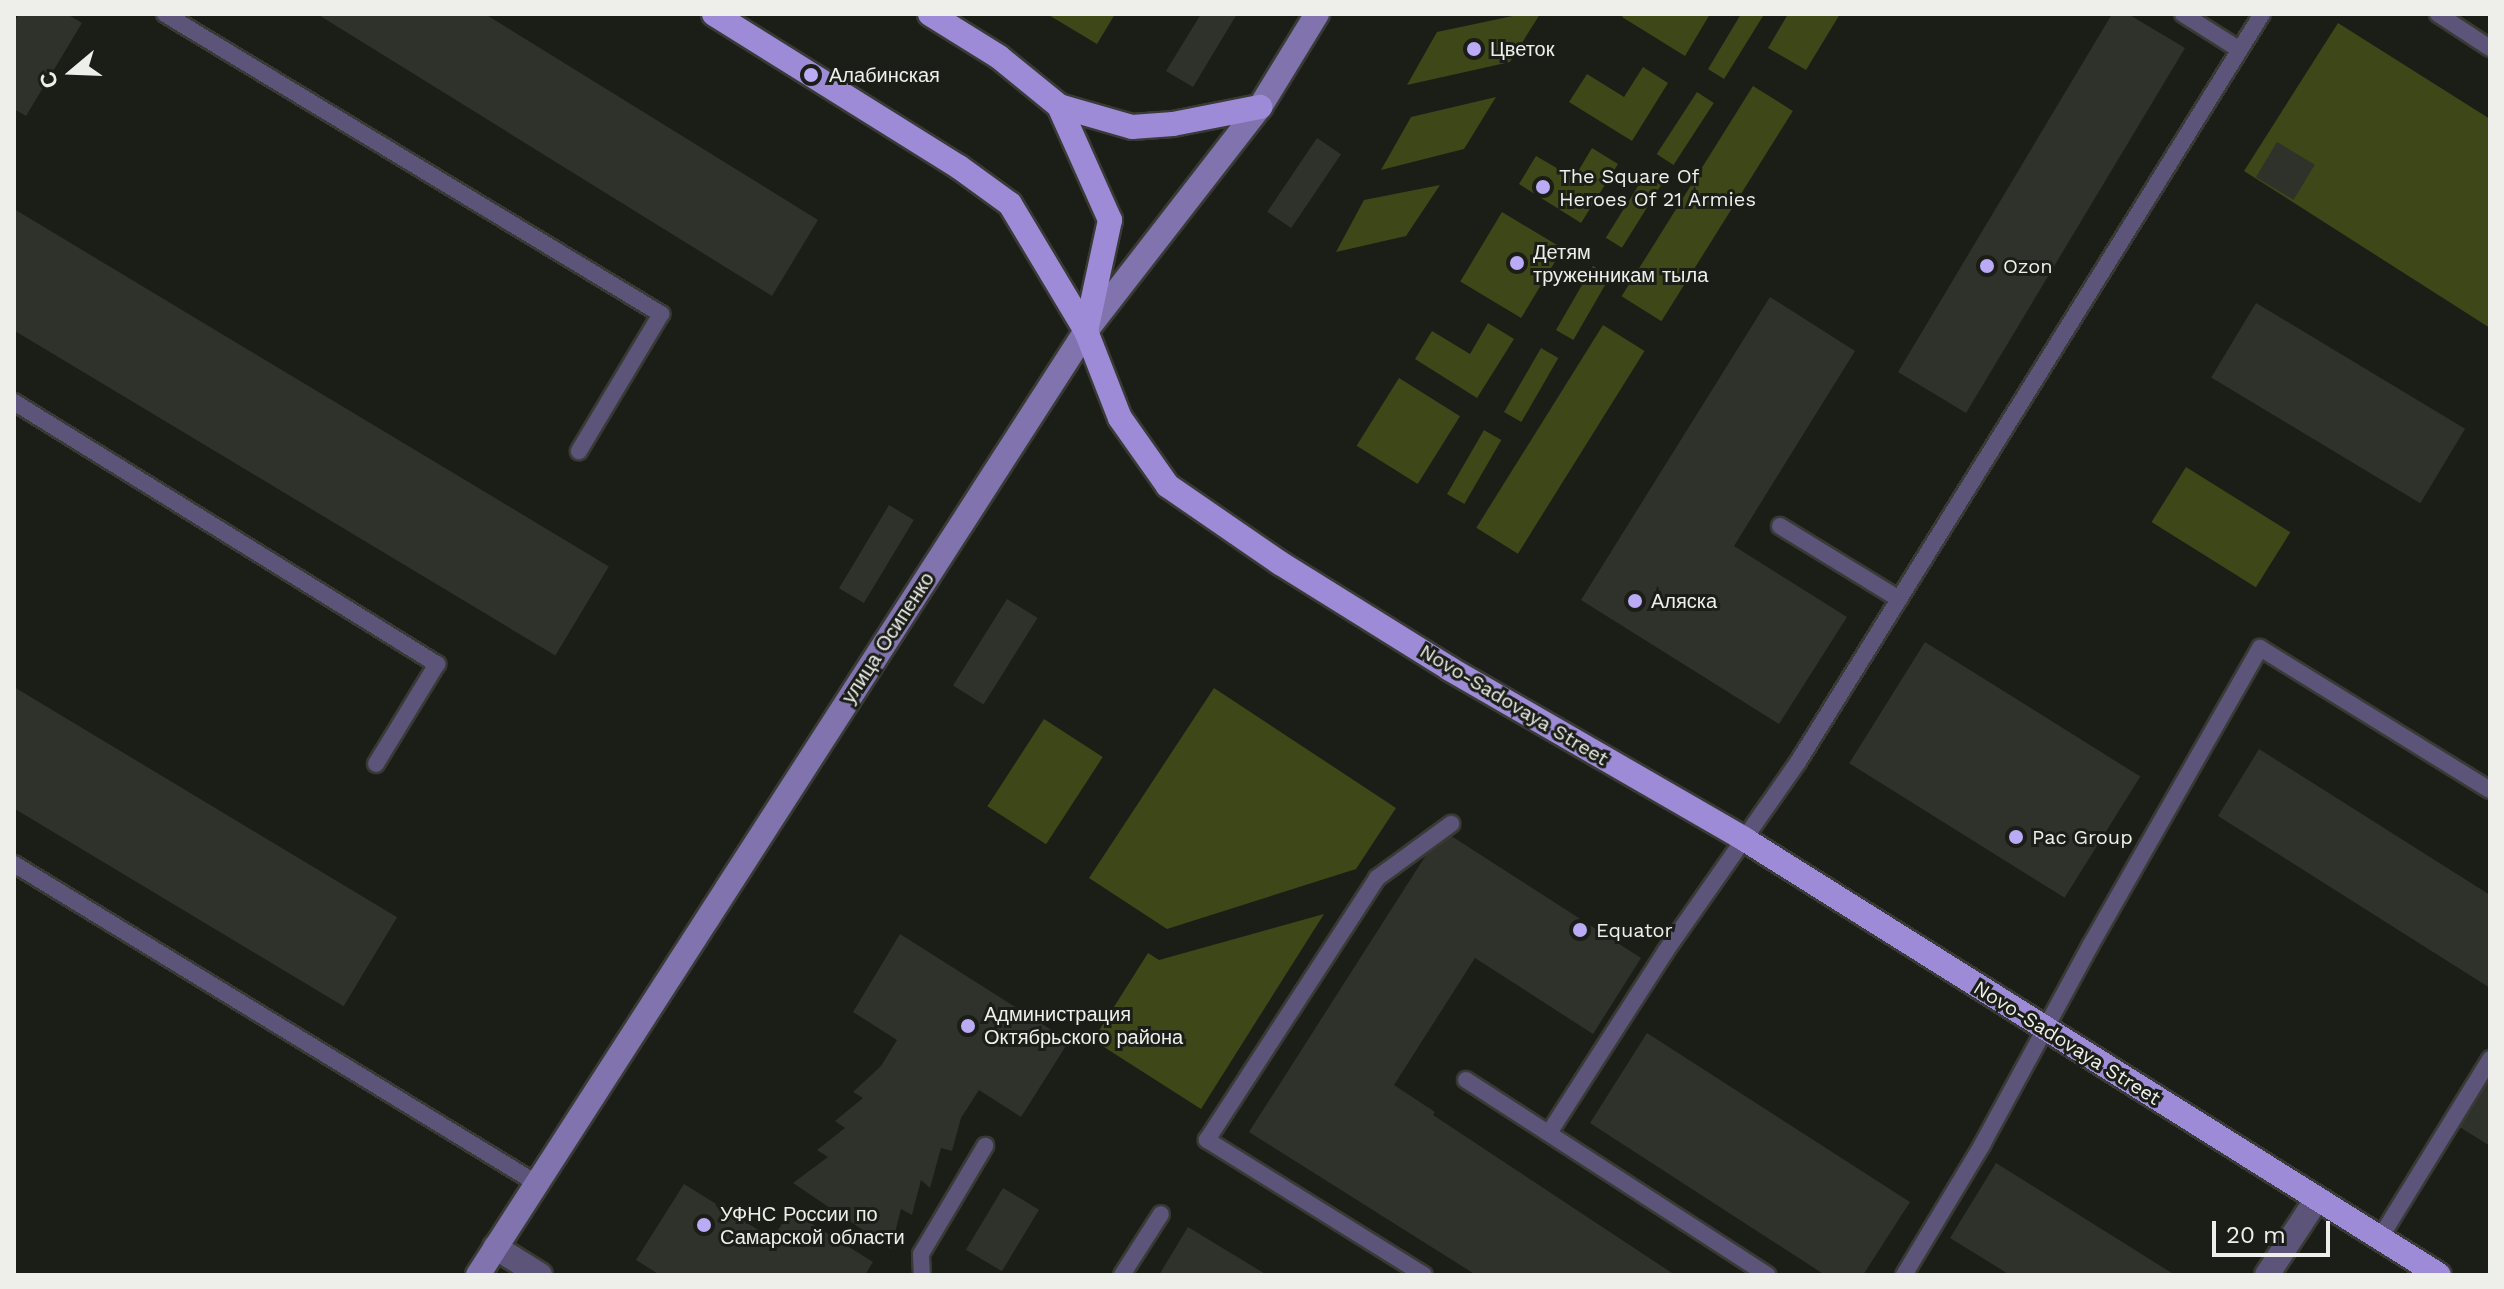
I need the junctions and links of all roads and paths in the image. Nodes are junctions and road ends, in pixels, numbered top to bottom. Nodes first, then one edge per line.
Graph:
1 (165, 14) edge
2 (714, 14) edge
3 (930, 14) edge
4 (1317, 14) edge
5 (2183, 14) edge
6 (2262, 14) edge
7 (2438, 14) edge
8 (2490, 48) edge
9 (2240, 50) junction
10 (1059, 106) junction
11 (1260, 107) junction
12 (1086, 331) junction
13 (14, 402) edge
14 (579, 451) dead end
15 (1780, 526) dead end
16 (1899, 599) junction
17 (376, 764) dead end
18 (2490, 790) edge
19 (1451, 824) dead end
20 (1744, 839) junction
21 (14, 864) edge
22 (2044, 1029) junction
23 (2490, 1059) edge
24 (1466, 1080) dead end
25 (1549, 1133) junction
26 (985, 1146) dead end
27 (536, 1183) junction
28 (2317, 1199) junction
29 (1161, 1214) dead end
30 (2380, 1238) junction
31 (495, 1247) junction
32 (478, 1275) edge
33 (540, 1275) edge
34 (922, 1275) edge
35 (1122, 1275) edge
36 (1424, 1275) edge
37 (1767, 1275) edge
38 (1904, 1275) edge
39 (2267, 1275) edge
40 (2439, 1275) edge

1 - 14 lane
2 - 12 main road, Novo-Sadovaya Street
3 - 10 main road
4 - 11 main road, улица Осипенко
5 - 9 lane
6 - 9 lane
7 - 8 lane
9 - 16 lane
10 - 11 main road
10 - 12 main road
11 - 12 main road, улица Осипенко
12 - 20 main road, Novo-Sadovaya Street
12 - 27 main road, улица Осипенко
13 - 17 lane
15 - 16 lane
16 - 20 lane
18 - 22 lane
19 - 36 lane
20 - 22 main road, Novo-Sadovaya Street
20 - 25 lane
21 - 27 lane
22 - 28 main road, Novo-Sadovaya Street
22 - 38 lane
23 - 30 lane
24 - 25 lane
25 - 37 lane
26 - 34 lane
27 - 31 main road, улица Осипенко
28 - 30 main road, Novo-Sadovaya Street
28 - 39 street
29 - 35 lane
30 - 40 main road, Novo-Sadovaya Street
31 - 32 main road, улица Осипенко
31 - 33 street

